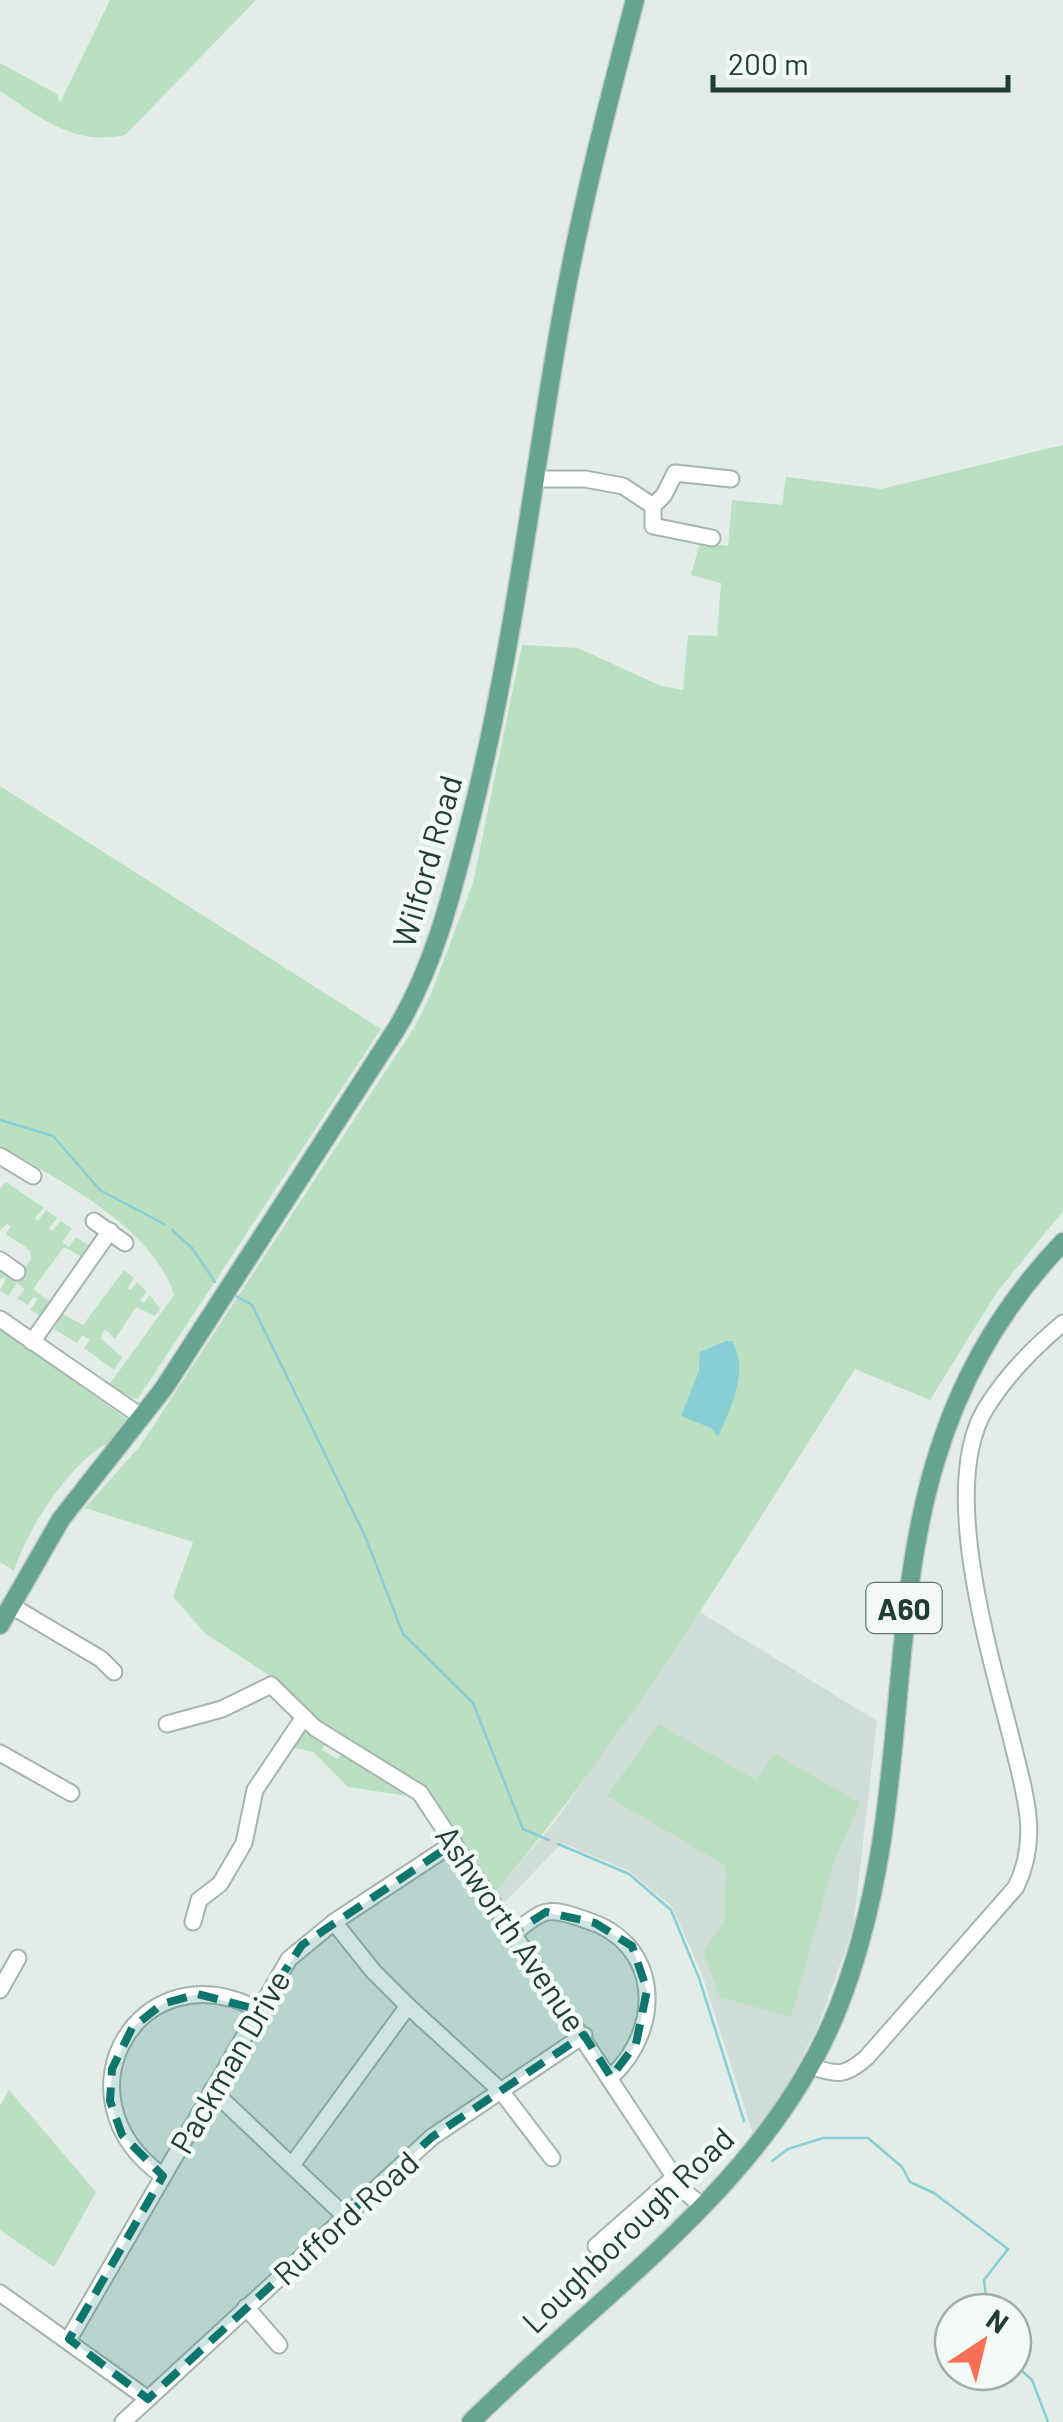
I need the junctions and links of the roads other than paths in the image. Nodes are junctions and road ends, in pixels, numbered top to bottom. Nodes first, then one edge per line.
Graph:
1 (636, 0) edge
2 (536, 479) junction
3 (731, 479) dead end
4 (653, 506) junction
5 (712, 538) dead end
6 (0, 1156) edge
7 (33, 1176) dead end
8 (94, 1220) dead end
9 (110, 1231) junction
10 (1063, 1242) edge
11 (124, 1243) dead end
12 (0, 1260) edge
13 (17, 1272) dead end
14 (0, 1319) edge
15 (1063, 1323) edge
16 (32, 1342) junction
17 (142, 1417) junction
18 (10, 1605) junction
19 (0, 1624) edge
20 (114, 1672) dead end
21 (304, 1717) junction
22 (167, 1723) dead end
23 (0, 1753) edge
24 (71, 1793) dead end
25 (454, 1843) junction
26 (220, 1884) junction
27 (238, 1891) dead end
28 (193, 1922) dead end
29 (334, 1922) junction
30 (515, 1932) junction
31 (18, 1958) dead end
32 (0, 1990) edge
33 (408, 2006) junction
34 (258, 2010) junction
35 (584, 2035) junction
36 (811, 2066) junction
37 (611, 2077) junction
38 (212, 2090) junction
39 (502, 2091) junction
40 (552, 2158) dead end
41 (292, 2165) junction
42 (163, 2176) junction
43 (678, 2177) junction
44 (708, 2202) junction
45 (346, 2217) junction
46 (596, 2246) dead end
47 (0, 2293) edge
48 (246, 2307) junction
49 (69, 2339) junction
50 (279, 2345) dead end
51 (148, 2398) junction
52 (124, 2422) edge
53 (470, 2422) edge

1 - 2 main road, Wilford Road
2 - 4 street
2 - 17 main road, Wilford Road
3 - 4 street
4 - 5 street
6 - 7 street
8 - 9 street
9 - 11 street
9 - 16 street
10 - 36 main road, Loughborough Road / A60
12 - 13 street
14 - 16 street
15 - 36 street
16 - 17 street
17 - 18 main road, Wilford Road
18 - 19 main road, Wilford Road
18 - 20 street
21 - 22 street, Ashworth Avenue
21 - 25 street, Ashworth Avenue
21 - 26 street
23 - 24 street
25 - 29 street, Packman Drive
25 - 30 street, Ashworth Avenue
26 - 27 street
26 - 28 street
29 - 33 street
29 - 34 street, Packman Drive
30 - 35 street, Ashworth Avenue
30 - 37 street
31 - 32 street
33 - 39 street
33 - 41 street
34 - 38 street, Packman Drive
34 - 42 street
35 - 37 street, Ashworth Avenue
35 - 39 street, Rufford Road
36 - 44 main road, Loughborough Road / A60
37 - 43 street, Ashworth Avenue
38 - 41 street
38 - 42 street, Packman Drive
39 - 40 street
39 - 45 street, Rufford Road
41 - 45 street
42 - 49 street, Packman Drive
43 - 44 street, Ashworth Avenue
43 - 46 street, Loughborough Road
44 - 53 main road, Loughborough Road / A60
45 - 48 street, Rufford Road
47 - 49 street
48 - 50 street
48 - 51 street, Rufford Road
49 - 51 street
51 - 52 street, Rufford Road

